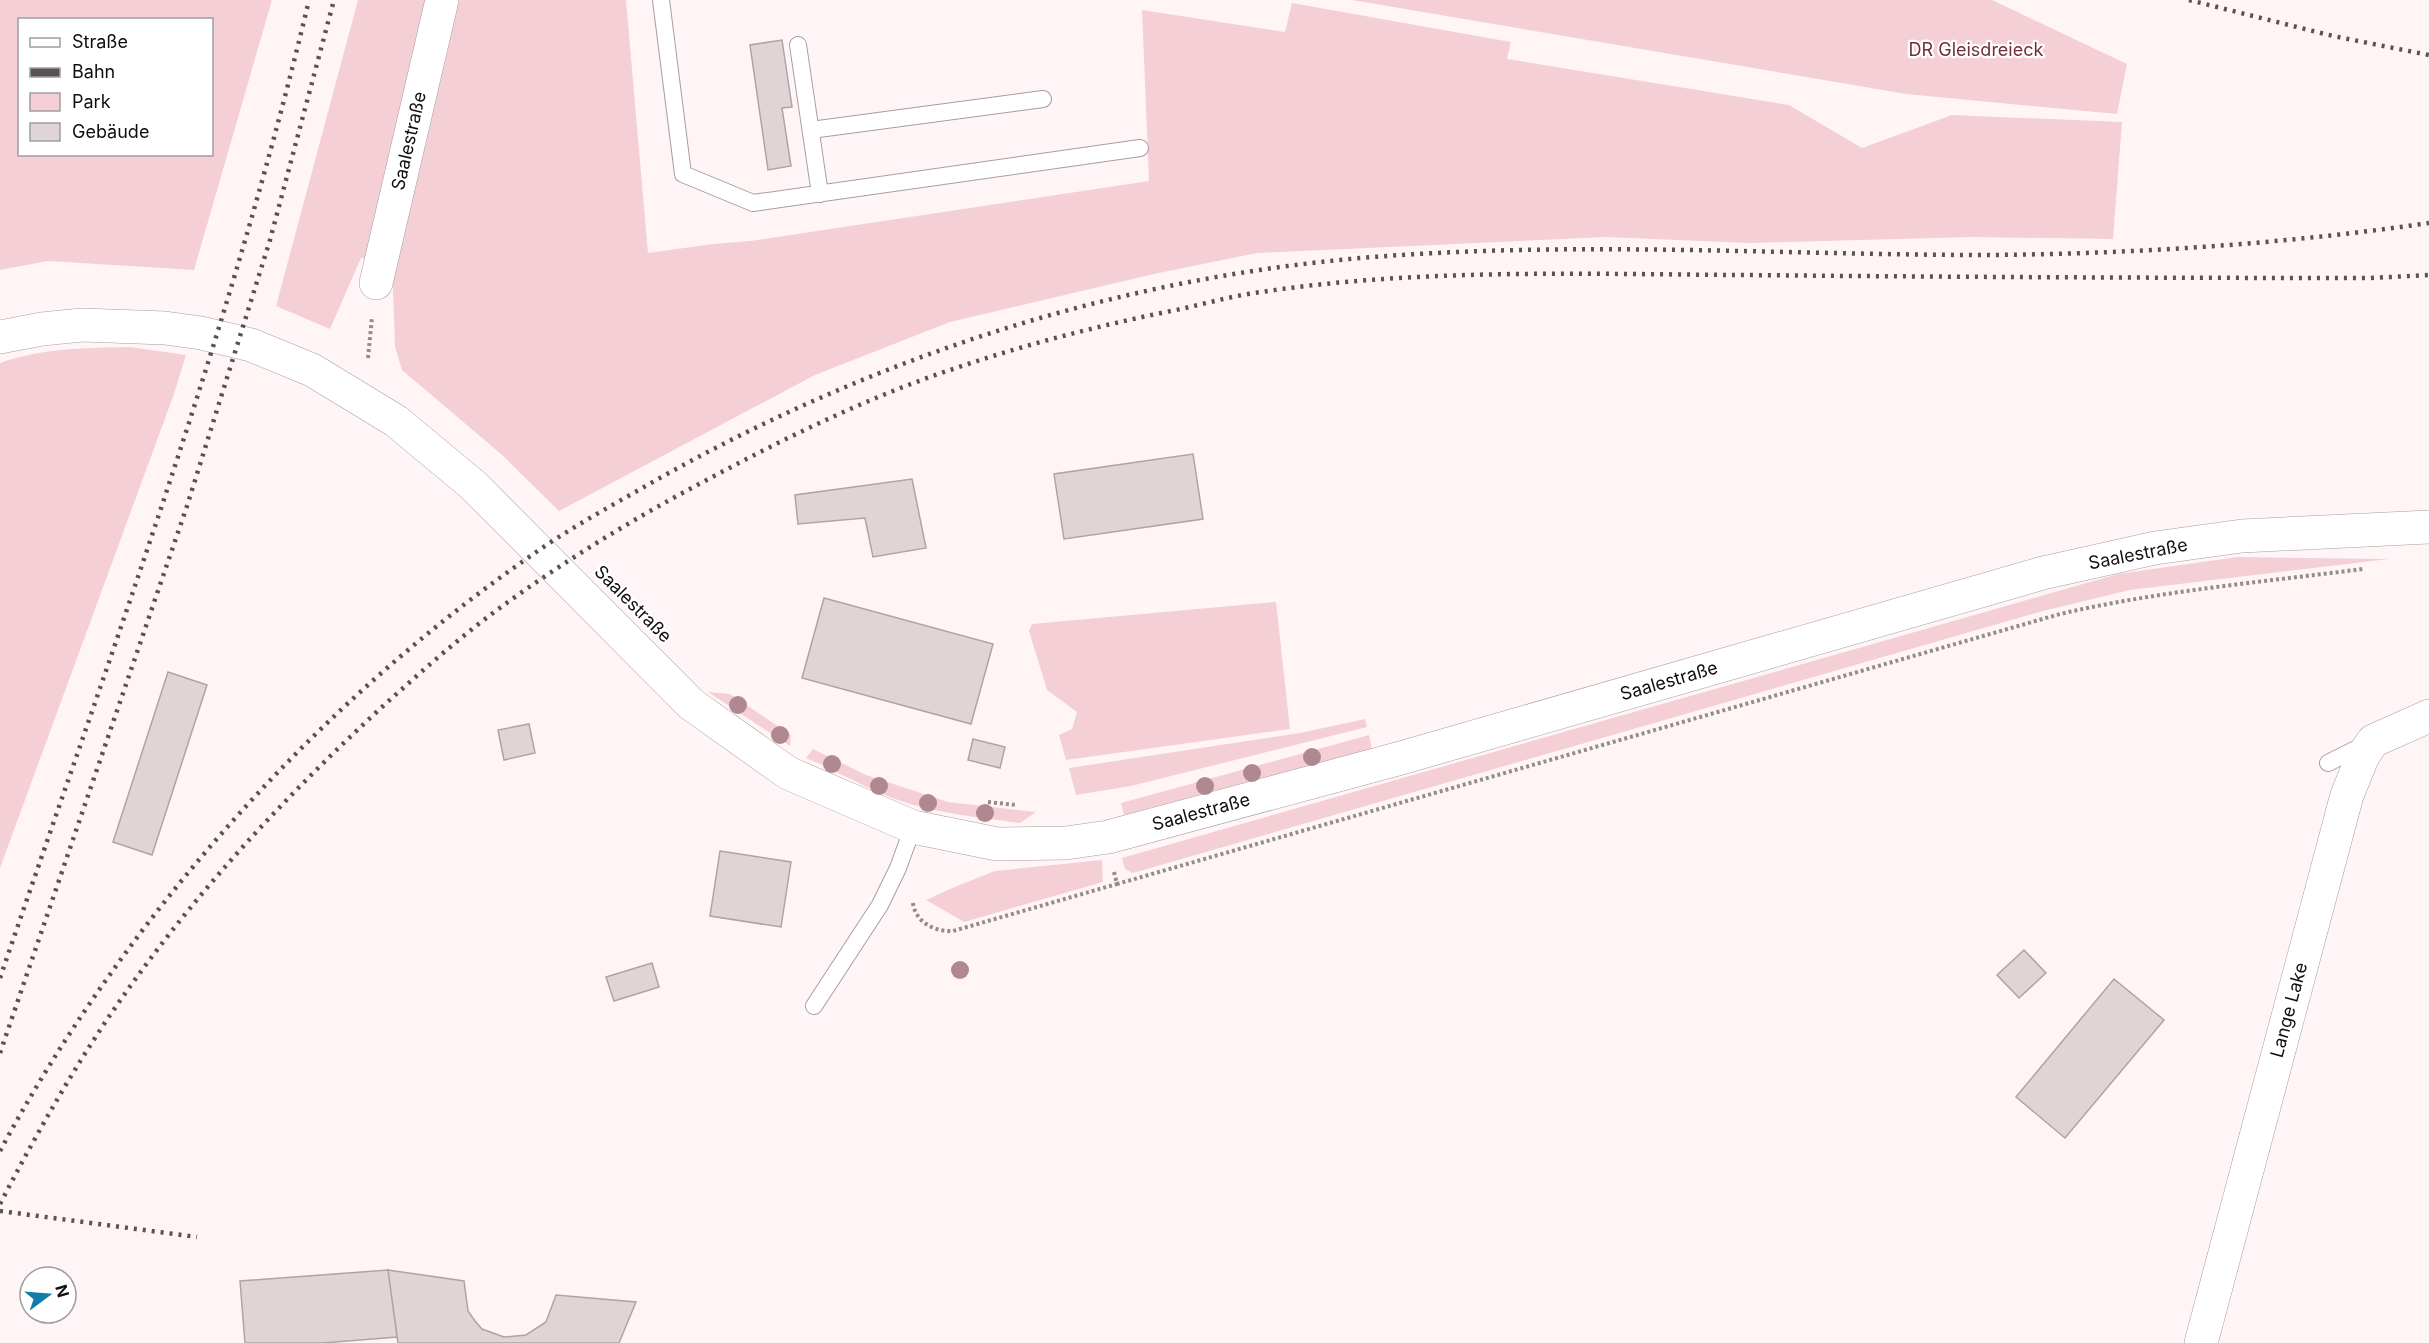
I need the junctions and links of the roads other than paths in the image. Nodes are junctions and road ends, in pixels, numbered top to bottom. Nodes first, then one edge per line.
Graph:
1 (442, 0) edge
2 (662, 0) edge
3 (798, 45) dead end
4 (1043, 99) dead end
5 (811, 130) junction
6 (1140, 148) dead end
7 (820, 194) junction
8 (376, 283) dead end
9 (0, 338) edge
10 (2429, 527) edge
11 (2429, 716) edge
12 (2373, 741) junction
13 (2328, 763) dead end
14 (913, 827) junction
15 (814, 1006) dead end
16 (2201, 1343) edge

1 - 8 main road, Saalestraße
2 - 7 lane
3 - 5 lane
4 - 5 lane
5 - 7 lane
6 - 7 lane
9 - 14 main road, Saalestraße
10 - 14 main road, Saalestraße
11 - 12 main road
12 - 13 lane
12 - 16 main road, Lange Lake
14 - 15 lane

